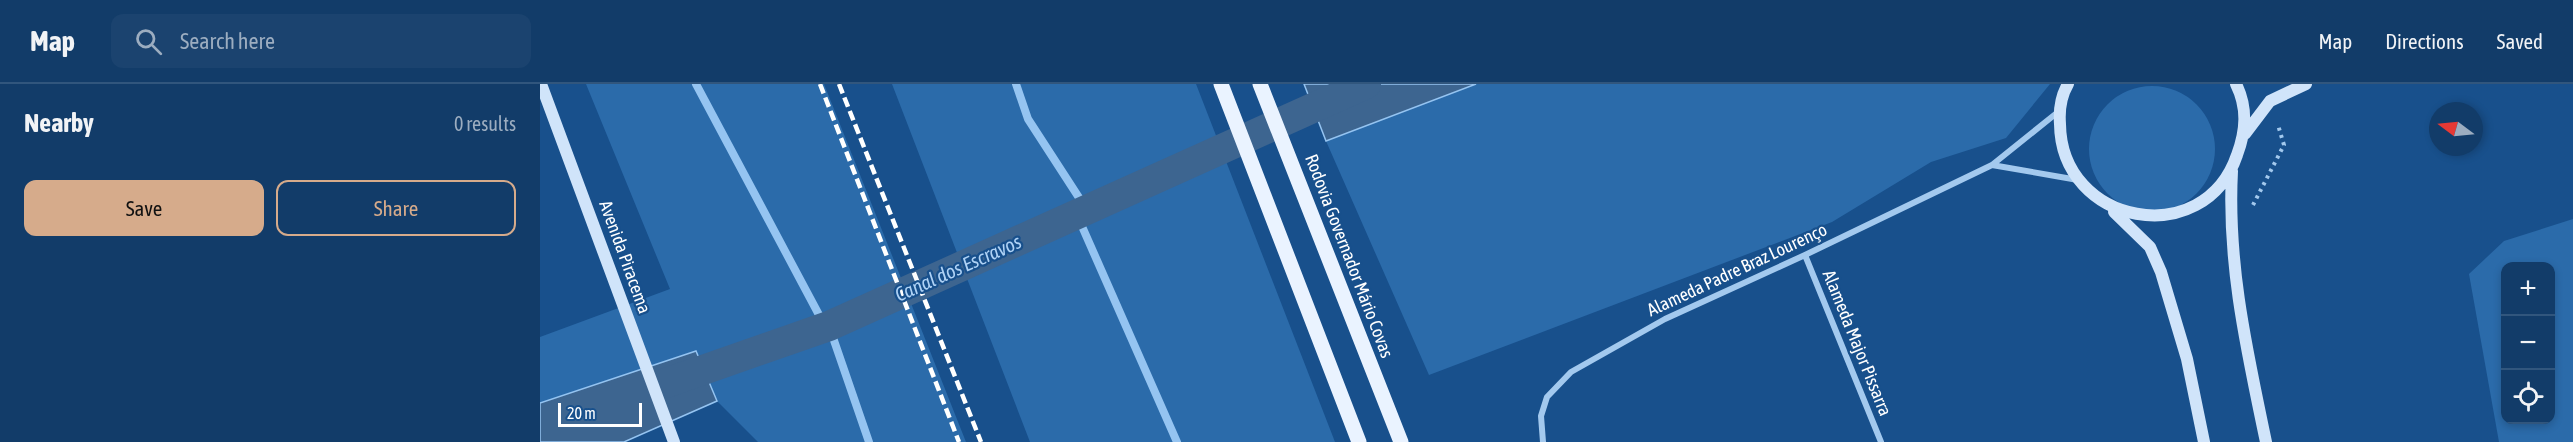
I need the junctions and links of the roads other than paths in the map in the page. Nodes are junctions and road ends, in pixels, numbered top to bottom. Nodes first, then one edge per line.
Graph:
1 (541, 84) edge
2 (1221, 84) edge
3 (1260, 84) edge
4 (2068, 84) edge
5 (2236, 84) edge
6 (2306, 84) edge
7 (2059, 111) junction
8 (2244, 135) junction
9 (1992, 165) junction
10 (2232, 169) junction
11 (2078, 180) junction
12 (2104, 203) junction
13 (1805, 255) junction
14 (674, 442) edge
15 (1359, 442) edge
16 (1401, 442) edge
17 (1543, 442) edge
18 (1881, 442) edge
19 (2204, 442) edge
20 (2266, 442) edge

1 - 14 street, Avenida Piracema
2 - 15 main road
3 - 16 main road, Rodovia Governador Mário Covas
4 - 7 street
5 - 8 street
6 - 8 street
7 - 9 street, Alameda Padre Braz Lourenço
7 - 11 street
8 - 10 street
9 - 11 street
9 - 13 street, Alameda Padre Braz Lourenço
10 - 12 street
10 - 20 street
11 - 12 street
12 - 19 street
13 - 17 street, Alameda Padre Braz Lourenço
13 - 18 street, Alameda Major Pissarra

